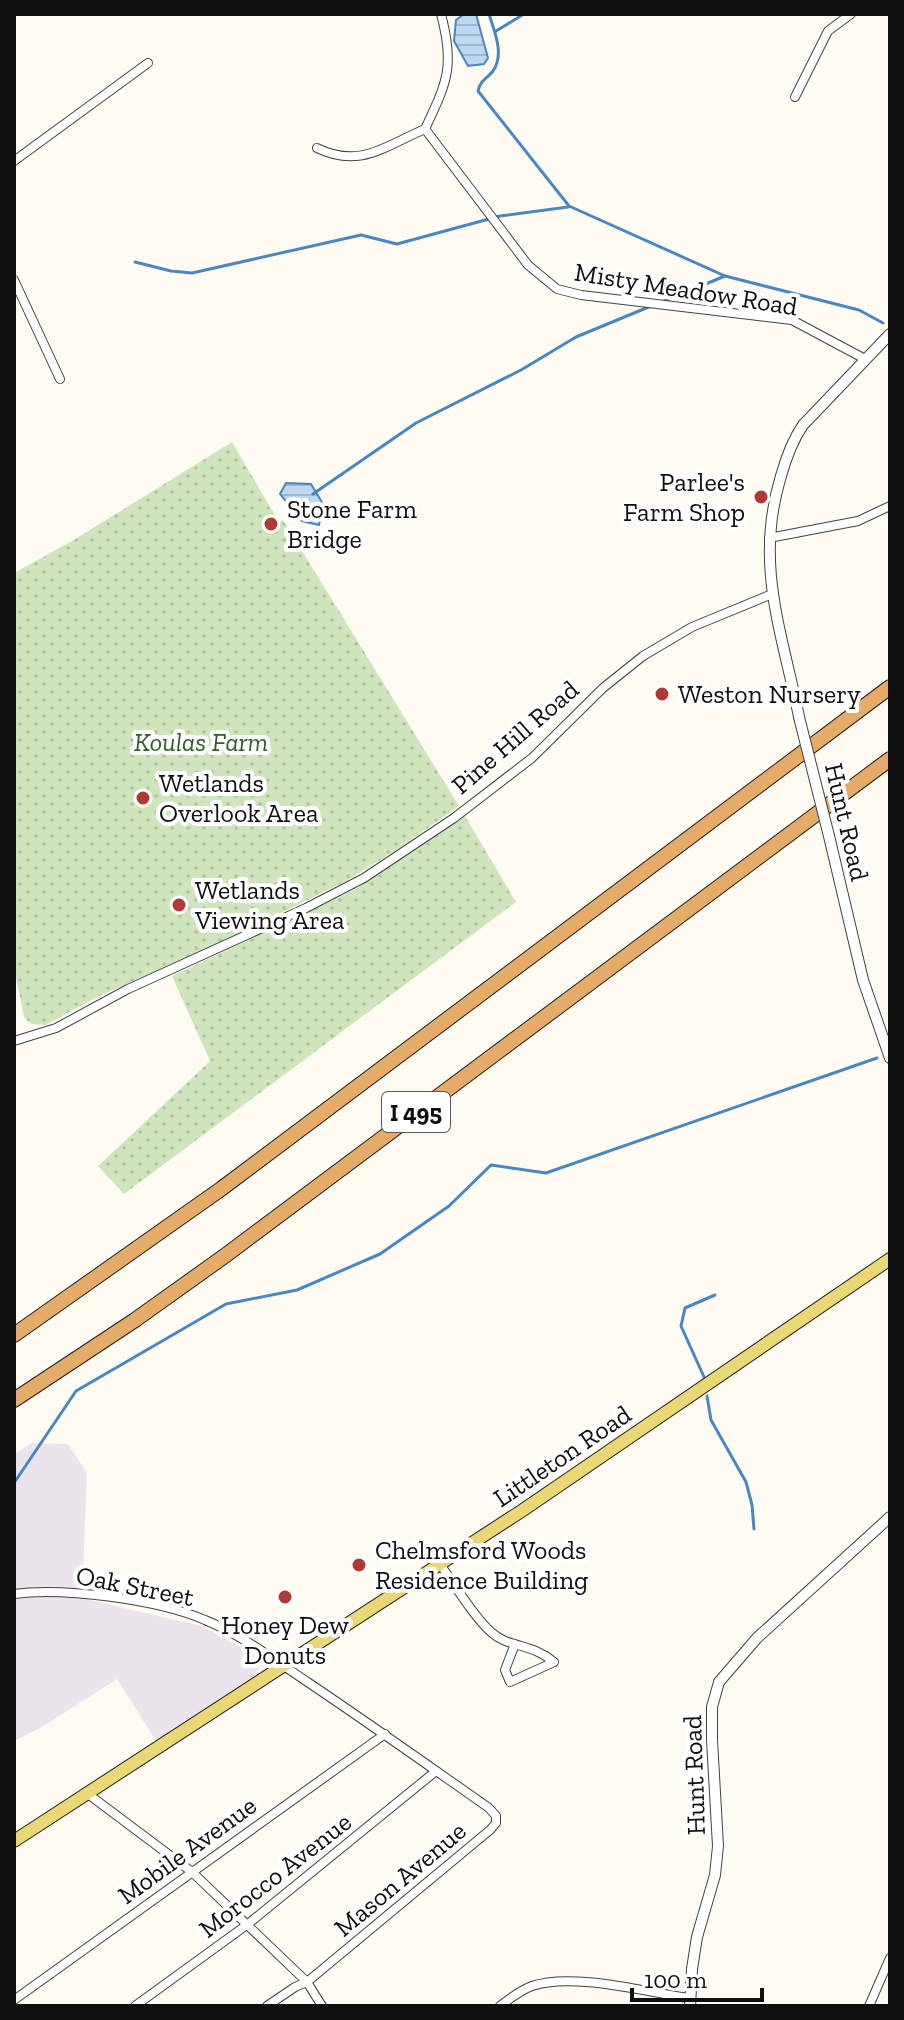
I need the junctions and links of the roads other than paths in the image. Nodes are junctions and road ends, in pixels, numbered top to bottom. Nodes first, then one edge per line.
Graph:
1 (441, 14) edge
2 (851, 14) edge
3 (148, 63) dead end
4 (795, 97) dead end
5 (425, 129) junction
6 (317, 148) dead end
7 (14, 161) edge
8 (14, 280) edge
9 (890, 334) edge
10 (865, 359) junction
11 (60, 379) dead end
12 (890, 506) edge
13 (769, 538) junction
14 (772, 594) junction
15 (890, 687) edge
16 (890, 759) edge
17 (14, 1041) edge
18 (890, 1058) edge
19 (890, 1259) edge
20 (14, 1335) edge
21 (14, 1400) edge
22 (890, 1517) edge
23 (440, 1564) junction
24 (14, 1594) edge
25 (515, 1644) junction
26 (284, 1667) junction
27 (385, 1734) junction
28 (436, 1771) junction
29 (88, 1794) junction
30 (14, 1841) edge
31 (192, 1872) junction
32 (248, 1924) junction
33 (890, 1958) edge
34 (307, 1982) junction
35 (14, 2000) edge
36 (690, 2002) edge
37 (135, 2006) edge
38 (267, 2006) edge
39 (322, 2006) edge
40 (500, 2006) edge
41 (869, 2006) edge

1 - 5 street
2 - 4 street
3 - 7 street
5 - 6 street
5 - 10 street, Misty Meadow Road
8 - 11 street
9 - 10 street
10 - 13 street
12 - 13 street
13 - 14 street
14 - 17 street, Pine Hill Road
14 - 18 street, Hunt Road, bridge
15 - 20 highway, I 495
16 - 21 highway, I 495
19 - 23 main road, Littleton Road
22 - 36 street, Hunt Road
23 - 25 street
23 - 26 main road, Littleton Road
24 - 26 street, Oak Street
25 - 25 street
26 - 27 street, Mason Avenue
26 - 29 main road, Littleton Road
27 - 28 street, Mason Avenue
27 - 31 street, Mobile Avenue
28 - 32 street, Morocco Avenue
28 - 34 street, Mason Avenue
29 - 30 main road, Littleton Road
29 - 31 street
31 - 32 street
31 - 35 street, Mobile Avenue
32 - 34 street
32 - 37 street, Morocco Avenue
33 - 41 street
34 - 38 street, Mason Avenue
34 - 39 street
36 - 40 street

